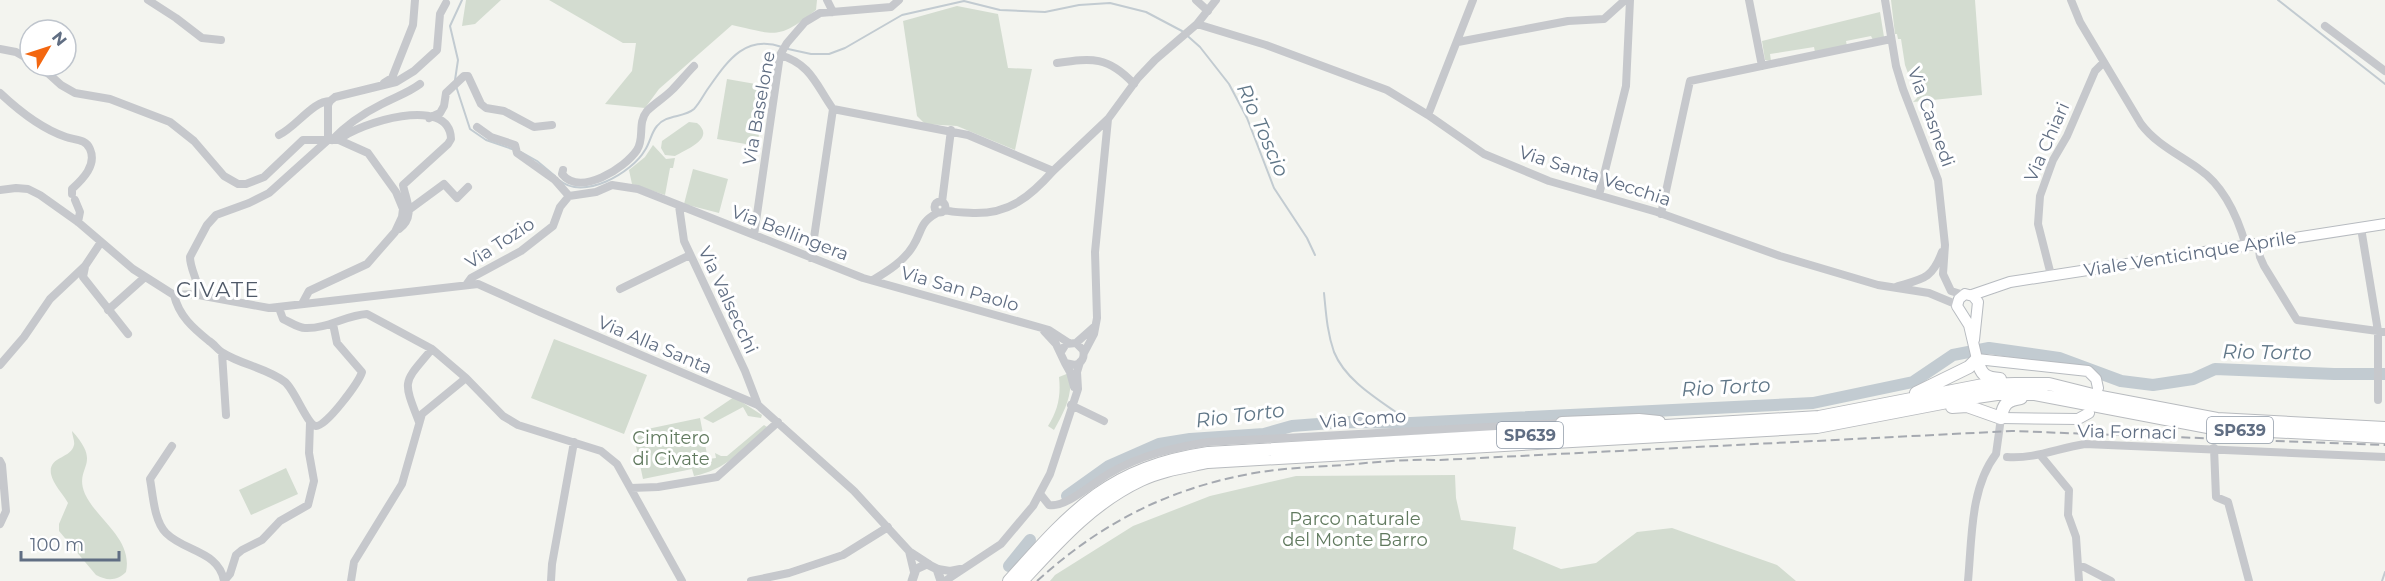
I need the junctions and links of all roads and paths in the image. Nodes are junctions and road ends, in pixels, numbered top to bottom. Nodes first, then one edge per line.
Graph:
1 (148, 0) edge
2 (416, 0) edge
3 (827, 0) edge
4 (899, 0) edge
5 (1196, 0) edge
6 (1216, 0) edge
7 (1473, 0) edge
8 (1625, 0) edge
9 (1630, 0) edge
10 (1749, 0) edge
11 (1885, 0) edge
12 (2071, 0) edge
13 (446, 3) dead end
14 (1208, 11) junction
15 (833, 12) junction
16 (1197, 24) junction
17 (2325, 26) dead end
18 (1891, 39) junction
19 (221, 40) dead end
20 (1458, 42) junction
21 (0, 49) edge
22 (18, 54) edge
23 (781, 54) junction
24 (2104, 62) junction
25 (1057, 63) dead end
26 (694, 66) dead end
27 (1762, 66) junction
28 (2385, 71) edge
29 (53, 78) edge
30 (420, 84) dead end
31 (1134, 84) junction
32 (370, 89) junction
33 (0, 93) edge
34 (330, 101) junction
35 (833, 109) junction
36 (1428, 115) junction
37 (429, 118) junction
38 (1108, 119) junction
39 (552, 125) dead end
40 (477, 127) dead end
41 (951, 130) junction
42 (279, 135) dead end
43 (333, 140) junction
44 (563, 170) dead end
45 (1053, 171) junction
46 (604, 183) junction
47 (468, 187) dead end
48 (0, 190) edge
49 (1599, 195) junction
50 (569, 196) junction
51 (679, 207) junction
52 (941, 208) junction
53 (410, 209) junction
54 (1661, 214) junction
55 (78, 222) junction
56 (2385, 224) edge
57 (2361, 228) junction
58 (395, 232) junction
59 (754, 235) junction
60 (101, 242) junction
61 (2258, 244) junction
62 (1944, 245) junction
63 (2246, 246) junction
64 (690, 255) junction
65 (811, 258) junction
66 (85, 266) junction
67 (2051, 275) junction
68 (145, 277) junction
69 (1926, 278) junction
70 (873, 280) junction
71 (1945, 280) junction
72 (466, 285) junction
73 (1996, 286) junction
74 (1896, 287) junction
75 (620, 289) dead end
76 (1929, 293) junction
77 (174, 294) junction
78 (199, 295) junction
79 (1968, 295) junction
80 (302, 304) junction
81 (279, 308) junction
82 (1977, 309) junction
83 (108, 310) junction
84 (1960, 311) junction
85 (333, 324) junction
86 (1095, 326) junction
87 (1038, 327) junction
88 (2382, 332) edge
89 (128, 333) dead end
90 (1974, 340) junction
91 (1073, 343) junction
92 (432, 349) junction
93 (1061, 352) junction
94 (222, 353) junction
95 (1084, 353) junction
96 (1977, 357) junction
97 (1080, 362) junction
98 (1065, 363) junction
99 (0, 365) edge
100 (466, 378) junction
101 (2049, 384) junction
102 (2098, 388) dead end
103 (2047, 398) junction
104 (2378, 400) dead end
105 (1072, 401) junction
106 (758, 405) junction
107 (1891, 409) junction
108 (2089, 413) dead end
109 (226, 415) dead end
110 (2001, 418) junction
111 (1104, 420) dead end
112 (420, 422) junction
113 (778, 422) junction
114 (1562, 423) joint
115 (312, 425) junction
116 (1693, 426) junction
117 (2385, 428) edge
118 (2385, 437) edge
119 (574, 442) junction
120 (172, 446) dead end
121 (2214, 448) junction
122 (1996, 454) junction
123 (2041, 456) junction
124 (2385, 457) edge
125 (0, 462) edge
126 (631, 488) junction
127 (1041, 495) junction
128 (0, 524) edge
129 (888, 528) junction
130 (909, 551) junction
131 (933, 567) junction
132 (2078, 567) junction
133 (965, 568) junction
134 (912, 578) edge
135 (224, 581) edge
136 (351, 581) edge
137 (551, 581) edge
138 (682, 581) edge
139 (751, 581) edge
140 (943, 581) edge
141 (1009, 581) edge
142 (1022, 581) edge
143 (1968, 581) edge
144 (2079, 581) edge
145 (2111, 581) edge
146 (2249, 581) edge

1 - 19 street
2 - 32 street
3 - 15 street
4 - 15 street, Via Baselone
5 - 14 street
6 - 14 street
7 - 20 street
8 - 20 street
9 - 49 street
10 - 27 street
11 - 18 street, Via Casnedi
12 - 24 street
13 - 32 street
14 - 16 street
15 - 23 street, Via Baselone
16 - 31 street
16 - 36 street, Via Santa Vecchia
17 - 28 street
18 - 27 street
18 - 62 street, Via Casnedi
20 - 36 street
21 - 22 street
23 - 35 street
23 - 59 street, Via Baselone
24 - 63 street
24 - 67 street, Via Chiari
25 - 31 street
26 - 46 street
27 - 54 street
29 - 43 street
30 - 43 street
31 - 38 street
32 - 34 street
33 - 55 street
34 - 42 street
34 - 43 street
35 - 41 street
35 - 65 street
36 - 49 street, Via Santa Vecchia
37 - 39 street
37 - 43 street
37 - 53 street
38 - 45 street
38 - 86 street
40 - 50 street
41 - 45 street
41 - 52 street
43 - 58 street
43 - 78 street
44 - 46 street
45 - 52 street
46 - 50 street
46 - 51 street, Via Bellingera
47 - 53 street
48 - 55 street
49 - 54 street, Via Santa Vecchia
50 - 72 street, Via Tozio
51 - 59 street, Via Bellingera
51 - 64 street, Via Valsecchi
52 - 70 street
53 - 58 street
54 - 74 street, Via Santa Vecchia
55 - 60 street
56 - 57 main road, Viale Venticinque Aprile
57 - 61 main road, Viale Venticinque Aprile
57 - 88 street
58 - 80 street
59 - 65 street, Via Bellingera
60 - 66 street
60 - 68 street
61 - 63 main road, Viale Venticinque Aprile
61 - 88 street
62 - 69 street
62 - 71 street
63 - 67 main road, Viale Venticinque Aprile
64 - 75 street
64 - 106 street, Via Valsecchi
65 - 70 street, Via Bellingera
66 - 83 street
66 - 99 street
67 - 73 main road, Viale Venticinque Aprile
68 - 77 street
68 - 83 street
69 - 71 street
69 - 74 street
69 - 76 street
70 - 87 street, Via San Paolo
71 - 79 street
72 - 80 street
72 - 106 street, Via Alla Santa
73 - 79 main road, Viale Venticinque Aprile
73 - 82 main road
74 - 76 street, Via Santa Vecchia
76 - 84 street, Via Santa Vecchia
77 - 78 street
77 - 94 street
78 - 81 street
79 - 82 main road
79 - 84 main road
80 - 81 street
81 - 85 street
82 - 84 main road
82 - 90 main road
83 - 89 street
84 - 90 main road
85 - 92 street
85 - 115 street
86 - 91 street
86 - 95 street
87 - 91 street, Via San Paolo
87 - 93 street, Via San Paolo
88 - 104 street
90 - 96 main road
91 - 93 street
91 - 95 street
92 - 100 street
92 - 112 street
93 - 98 street
94 - 109 street
94 - 115 street
95 - 97 street
96 - 101 main road
96 - 102 main road
96 - 107 main road
97 - 98 street
97 - 105 street
98 - 105 street
100 - 112 street
100 - 119 street
101 - 107 main road, SP639
101 - 117 main road, SP639
103 - 107 main road, SP639
103 - 110 main road
103 - 118 main road, SP639
105 - 111 street
105 - 127 street
106 - 113 street
107 - 110 main road
107 - 116 main road, SP639
107 - 142 main road, SP639
108 - 110 main road
110 - 122 street
112 - 136 street
113 - 126 street
113 - 129 street
114 - 116 main road
114 - 127 street, Via Como
115 - 135 street
116 - 141 main road, SP639
119 - 126 street
119 - 137 street
120 - 135 street
121 - 123 street, Via Fornaci
121 - 124 street, Via Fornaci
121 - 146 street
122 - 123 street, Via Fornaci
122 - 143 street
123 - 132 street
125 - 128 street
126 - 138 street
127 - 133 street
129 - 130 street
129 - 139 street
130 - 131 street
130 - 134 street
131 - 133 street
131 - 134 street
131 - 140 street
132 - 144 street
132 - 145 street
133 - 140 street

